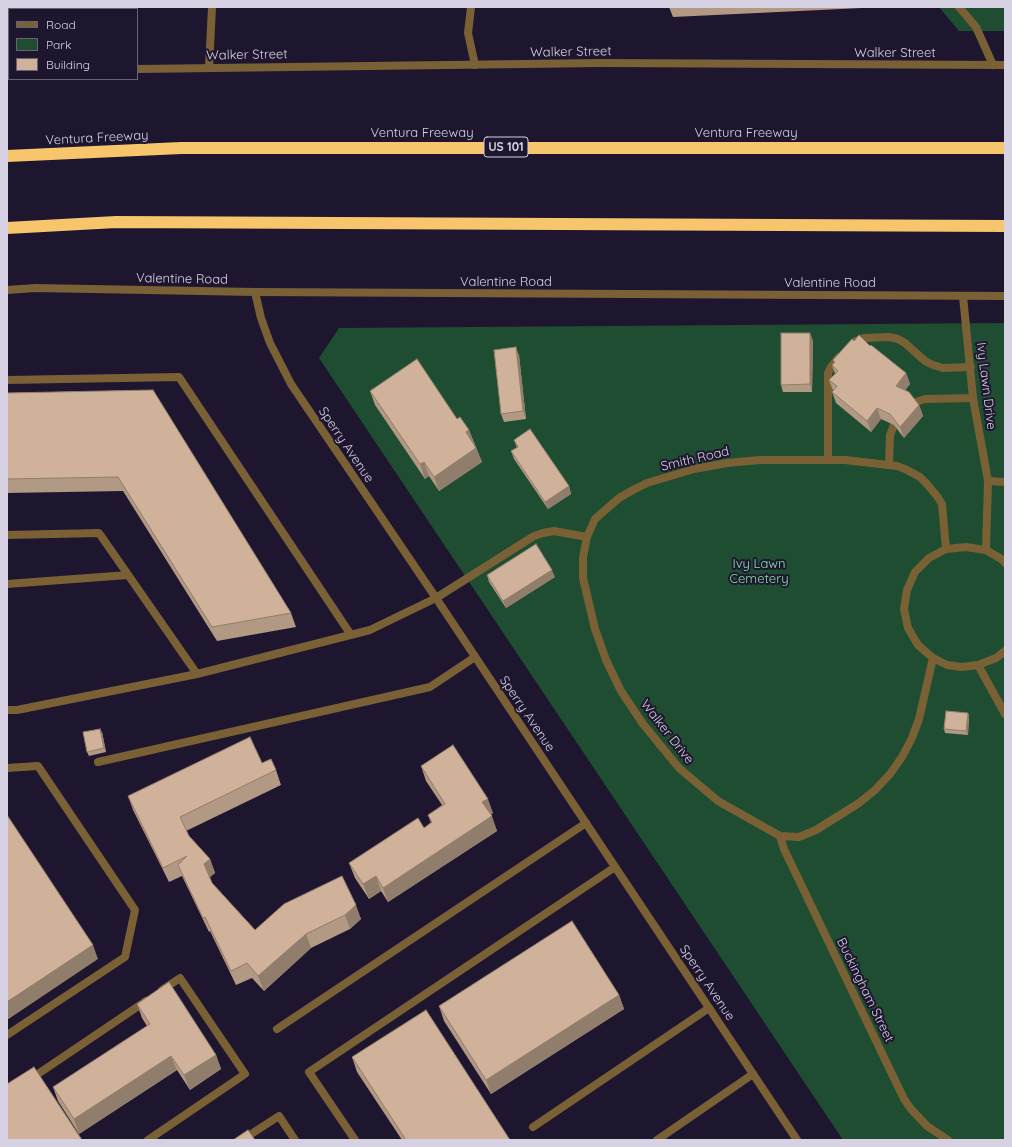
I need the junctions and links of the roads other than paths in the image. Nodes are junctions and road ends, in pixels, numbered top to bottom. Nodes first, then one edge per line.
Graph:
1 (212, 7) edge
2 (472, 7) edge
3 (958, 7) edge
4 (475, 65) junction
5 (1005, 65) edge
6 (993, 66) junction
7 (209, 68) junction
8 (138, 69) edge
9 (1005, 148) edge
10 (7, 156) edge
11 (1005, 226) edge
12 (7, 228) edge
13 (7, 290) edge
14 (255, 292) junction
15 (963, 296) junction
16 (1005, 296) edge
17 (971, 367) junction
18 (7, 380) edge
19 (973, 398) junction
20 (914, 403) edge
21 (894, 424) edge
22 (828, 460) junction
23 (889, 465) junction
24 (988, 481) junction
25 (1005, 482) edge
26 (7, 535) edge
27 (587, 537) junction
28 (946, 549) junction
29 (986, 550) junction
30 (1005, 563) edge
31 (128, 575) junction
32 (7, 584) edge
33 (436, 598) junction
34 (351, 635) junction
35 (1005, 651) edge
36 (475, 657) junction
37 (933, 658) junction
38 (978, 665) junction
39 (197, 674) junction
40 (7, 710) edge
41 (1005, 714) edge
42 (98, 762) dead end
43 (7, 768) edge
44 (586, 823) junction
45 (780, 836) junction
46 (615, 867) junction
47 (709, 1008) junction
48 (277, 1029) dead end
49 (7, 1035) edge
50 (753, 1074) junction
51 (20, 1086) edge
52 (533, 1127) dead end
53 (148, 1140) edge
54 (242, 1140) edge
55 (294, 1140) edge
56 (356, 1140) edge
57 (657, 1140) edge
58 (797, 1140) edge
59 (948, 1140) edge

1 - 7 street
2 - 4 street
3 - 6 street
4 - 6 street, Walker Street
4 - 7 street, Walker Street
5 - 6 street, Walker Street
7 - 8 street, Walker Street
9 - 10 highway, Ventura Freeway / US 101
11 - 12 highway
13 - 14 street, Valentine Road
14 - 15 street, Valentine Road
14 - 33 street, Sperry Avenue
15 - 16 street, Valentine Road
15 - 17 street, Ivy Lawn Drive
17 - 19 street, Ivy Lawn Drive
17 - 22 street
18 - 34 street
19 - 20 street
19 - 24 street, Ivy Lawn Drive
21 - 23 street
22 - 23 street, Smith Road
22 - 27 street, Smith Road
23 - 28 street, Smith Road
24 - 25 street
24 - 29 street, Ivy Lawn Drive
26 - 31 street
27 - 33 street
27 - 45 street, Walker Drive
28 - 29 street
28 - 37 street
29 - 30 street
31 - 32 street
31 - 39 street
33 - 34 street
33 - 36 street, Sperry Avenue
34 - 39 street
35 - 38 street
36 - 42 street
36 - 44 street, Sperry Avenue
37 - 38 street
37 - 45 street, Walker Drive
38 - 41 street
39 - 40 street
43 - 49 street
44 - 46 street, Sperry Avenue
44 - 48 street
45 - 59 street, Buckingham Street
46 - 47 street, Sperry Avenue
46 - 56 street
47 - 50 street, Sperry Avenue
47 - 52 street
50 - 57 street
50 - 58 street, Sperry Avenue
51 - 53 street
54 - 55 street

